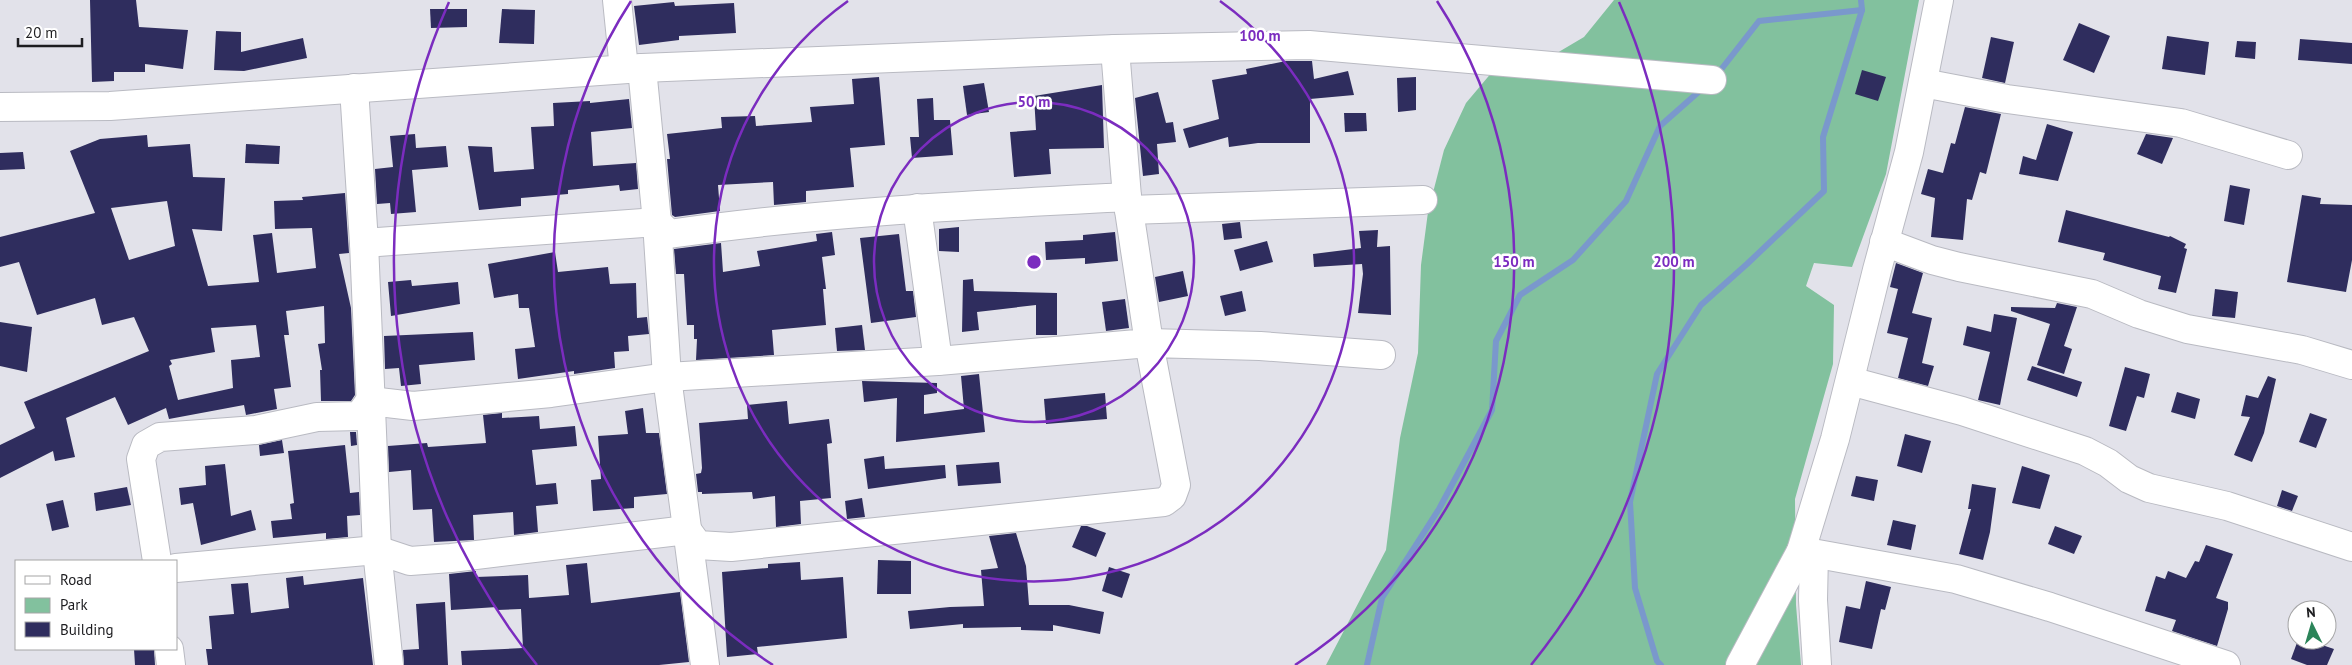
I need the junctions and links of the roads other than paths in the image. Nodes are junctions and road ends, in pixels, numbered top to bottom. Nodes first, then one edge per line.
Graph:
1 (618, 0) edge
2 (1939, 0) edge
3 (1115, 49) junction
4 (633, 68) junction
5 (1712, 80) dead end
6 (1923, 83) junction
7 (354, 88) junction
8 (0, 107) edge
9 (2288, 155) dead end
10 (1423, 200) dead end
11 (1128, 203) junction
12 (917, 208) junction
13 (657, 222) junction
14 (1884, 242) junction
15 (364, 243) junction
16 (1149, 343) junction
17 (1381, 355) dead end
18 (938, 360) junction
19 (2352, 365) edge
20 (667, 377) junction
21 (1850, 381) junction
22 (370, 401) junction
23 (687, 530) junction
24 (2352, 546) edge
25 (377, 550) junction
26 (1808, 552) junction
27 (157, 560) edge
28 (178, 568) edge
29 (169, 650) edge
30 (171, 665) edge
31 (388, 665) edge
32 (705, 665) edge
33 (1740, 665) edge
34 (1817, 665) edge
35 (2226, 665) edge

1 - 4 street
2 - 6 street
3 - 4 street
3 - 5 street
3 - 11 street
4 - 7 street
4 - 13 street
6 - 9 street
6 - 14 street
7 - 8 street
7 - 15 street
10 - 11 street
11 - 12 street
11 - 16 street
12 - 13 street
12 - 18 street
13 - 15 street
13 - 20 street
14 - 19 street
14 - 21 street
15 - 22 street
16 - 17 street
16 - 18 street
16 - 23 street
18 - 20 street
20 - 22 street
20 - 23 street
21 - 24 street
21 - 26 street
22 - 25 street
22 - 27 street
23 - 25 street
23 - 32 street
25 - 28 street
25 - 31 street
26 - 33 street
26 - 34 street
26 - 35 street
29 - 30 street

